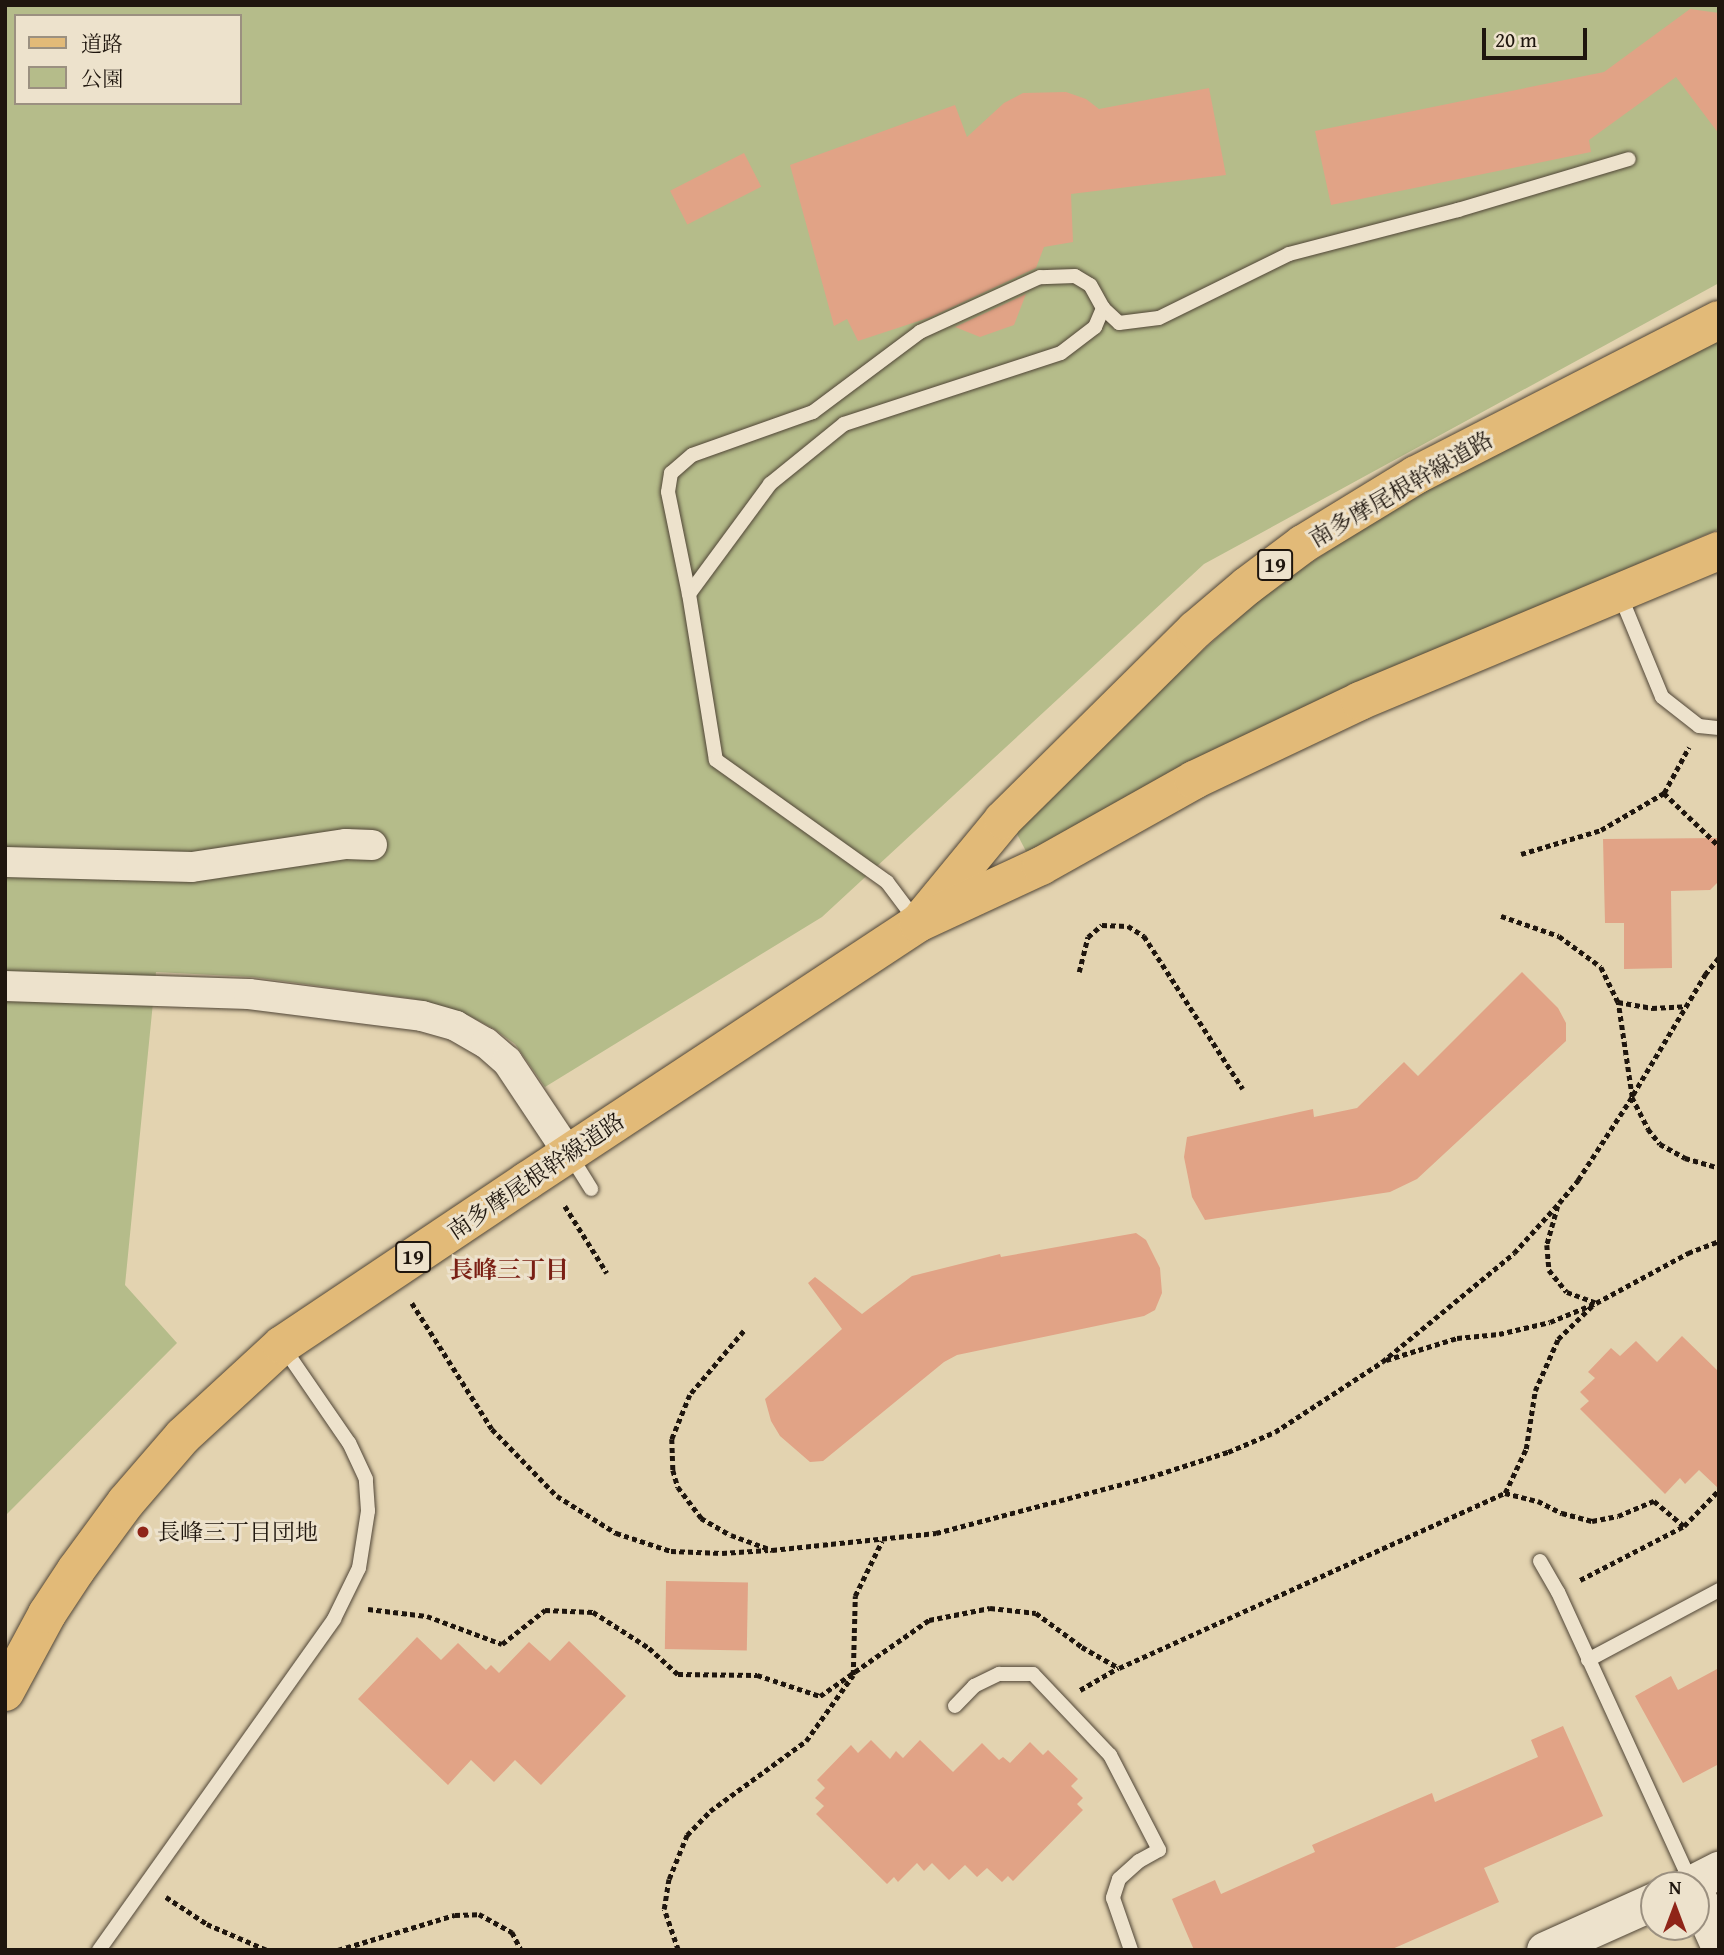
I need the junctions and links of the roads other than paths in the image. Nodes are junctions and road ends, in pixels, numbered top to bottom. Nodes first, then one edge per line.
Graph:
1 (1629, 159) dead end
2 (1102, 308) junction
3 (1719, 320) edge
4 (1719, 551) edge
5 (1619, 593) junction
6 (689, 594) junction
7 (1719, 728) edge
8 (372, 845) dead end
9 (5, 862) edge
10 (918, 923) junction
11 (5, 986) edge
12 (569, 1154) junction
13 (591, 1189) dead end
14 (282, 1345) junction
15 (1540, 1561) dead end
16 (1719, 1590) edge
17 (1588, 1660) junction
18 (5, 1692) edge
19 (955, 1706) dead end
20 (1691, 1871) edge
21 (1640, 1907) edge
22 (1710, 1920) edge
23 (1719, 1945) edge
24 (99, 1950) edge
25 (1131, 1950) edge
26 (1545, 1950) edge

1 - 2 lane
2 - 6 lane
2 - 6 lane
3 - 10 main road, 南多摩尾根幹線道路 / 19
4 - 5 main road, 南多摩尾根幹線道路 / 19
5 - 7 lane
5 - 10 main road, 南多摩尾根幹線道路 / 19
6 - 10 lane
8 - 9 street
10 - 12 main road, 南多摩尾根幹線道路 / 19
11 - 12 street
12 - 13 lane
12 - 14 main road, 南多摩尾根幹線道路 / 19
14 - 18 main road, 南多摩尾根幹線道路 / 19
14 - 24 lane
15 - 17 lane
16 - 17 lane
17 - 20 lane
19 - 25 lane
21 - 26 street
22 - 23 street

